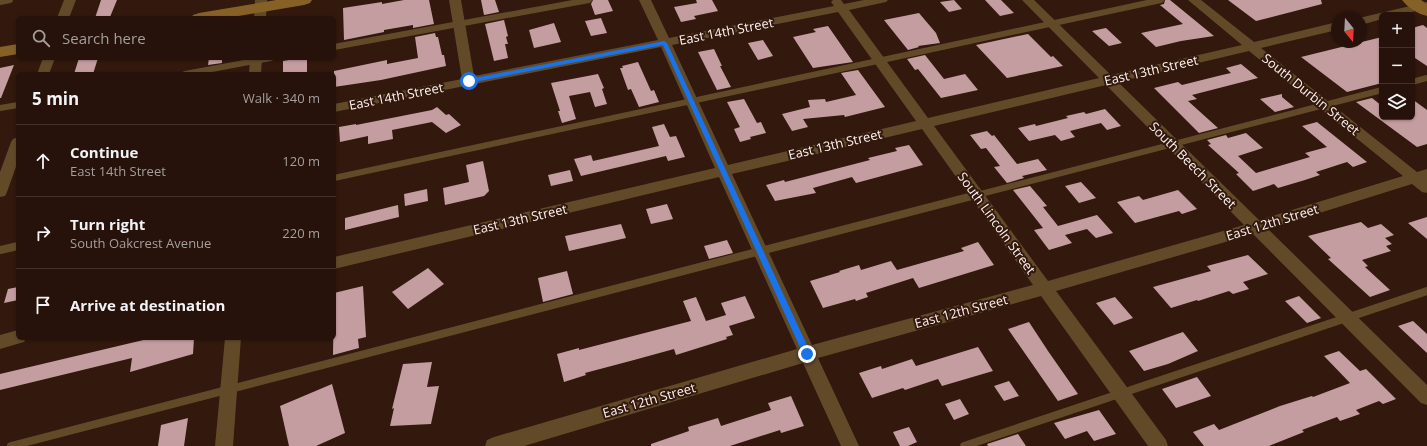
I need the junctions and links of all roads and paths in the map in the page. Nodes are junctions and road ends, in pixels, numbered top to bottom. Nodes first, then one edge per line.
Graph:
1 (10, 0) edge
2 (70, 0) edge
3 (304, 0) edge
4 (455, 0) edge
5 (589, 0) edge
6 (645, 0) edge
7 (882, 0) edge
8 (1028, 0) edge
9 (1160, 0) edge
10 (1194, 0) edge
11 (0, 2) edge
12 (839, 4) edge
13 (1421, 6) edge
14 (260, 8) edge
15 (1397, 12) edge
16 (64, 16) edge
17 (211, 16) edge
18 (1379, 17) edge
19 (1367, 20) edge
20 (459, 24) junction
21 (1051, 24) junction
22 (1331, 27) edge
23 (664, 43) junction
24 (336, 46) edge
25 (1252, 46) junction
26 (16, 49) edge
27 (0, 52) edge
28 (48, 60) edge
29 (251, 60) edge
30 (256, 60) edge
31 (880, 60) junction
32 (44, 72) edge
33 (194, 72) edge
34 (255, 72) edge
35 (1427, 78) edge
36 (1108, 80) junction
37 (469, 81) junction
38 (1415, 81) edge
39 (1379, 91) edge
40 (691, 101) junction
41 (16, 105) edge
42 (1324, 105) junction
43 (0, 108) edge
44 (336, 108) edge
45 (924, 122) junction
46 (1173, 144) junction
47 (16, 148) edge
48 (723, 170) junction
49 (8, 172) edge
50 (1420, 176) edge
51 (336, 178) edge
52 (1427, 188) edge
53 (0, 192) edge
54 (977, 195) junction
55 (1256, 227) junction
56 (16, 246) edge
57 (0, 250) edge
58 (760, 252) junction
59 (336, 263) edge
60 (1045, 288) junction
61 (1427, 291) edge
62 (1347, 318) junction
63 (16, 338) edge
64 (233, 340) edge
65 (0, 342) edge
66 (807, 354) junction
67 (229, 389) junction
68 (1122, 394) junction
69 (1427, 397) edge
70 (537, 440) edge
71 (11, 446) edge
72 (224, 446) edge
73 (494, 446) edge
74 (850, 446) edge
75 (964, 446) edge
76 (1159, 446) edge

1 - 11 lane
2 - 16 street
3 - 14 main road
4 - 20 street
5 - 20 lane
6 - 23 street
7 - 12 street, East 14th Street
8 - 21 street, South Beech Street
9 - 21 lane
10 - 25 street, South Durbin Street
12 - 23 street, East 14th Street
12 - 31 street, South Lincoln Street
13 - 15 street
14 - 17 main road
18 - 19 street
20 - 24 lane
20 - 37 street
21 - 31 lane
21 - 36 street, South Beech Street
22 - 25 street, East 13th Street
23 - 37 street, East 14th Street
23 - 40 street
25 - 36 street, East 13th Street
25 - 42 street, South Durbin Street
26 - 27 main road
28 - 32 street
29 - 33 lane
30 - 34 street
31 - 40 lane
31 - 45 street, South Lincoln Street
35 - 38 lane
36 - 45 street, East 13th Street
36 - 46 street, South Beech Street
37 - 44 street, East 14th Street
39 - 42 lane
40 - 48 street
40 - 51 lane
41 - 43 lane
42 - 46 lane
42 - 50 street, South Durbin Street
45 - 48 street, East 13th Street
45 - 54 street, South Lincoln Street
46 - 54 lane
46 - 55 street, South Beech Street
47 - 49 street
48 - 58 street
48 - 59 street, East 13th Street
49 - 53 street
50 - 52 street, South Durbin Street
50 - 55 street, East 12th Street
54 - 58 lane
54 - 60 street, South Lincoln Street
55 - 60 street, East 12th Street
55 - 62 street, South Beech Street
56 - 57 lane
58 - 66 street
58 - 67 lane
60 - 66 street, East 12th Street
60 - 68 street, South Lincoln Street
61 - 62 lane
62 - 68 lane
62 - 69 street, South Beech Street
63 - 65 street
64 - 67 street
66 - 70 street, East 12th Street
66 - 74 street
67 - 71 lane
67 - 72 street
68 - 75 lane
68 - 76 street, South Lincoln Street
70 - 73 street, East 12th Street

